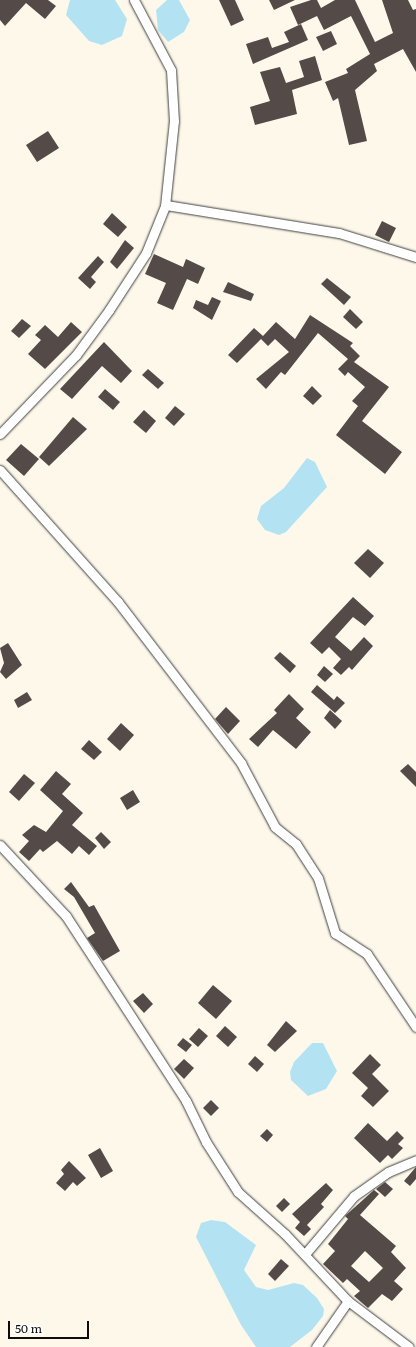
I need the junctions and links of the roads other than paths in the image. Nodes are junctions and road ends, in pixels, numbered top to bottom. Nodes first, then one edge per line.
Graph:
1 (134, 0) edge
2 (166, 205) junction
3 (416, 257) edge
4 (0, 434) edge
5 (0, 470) edge
6 (0, 845) edge
7 (416, 1027) edge
8 (416, 1160) edge
9 (304, 1254) junction
10 (348, 1301) junction
11 (316, 1347) edge
12 (409, 1347) edge

1 - 2 street
2 - 3 street
2 - 4 street
5 - 7 street
6 - 9 street
8 - 9 street
9 - 10 street
10 - 11 street
10 - 12 street

